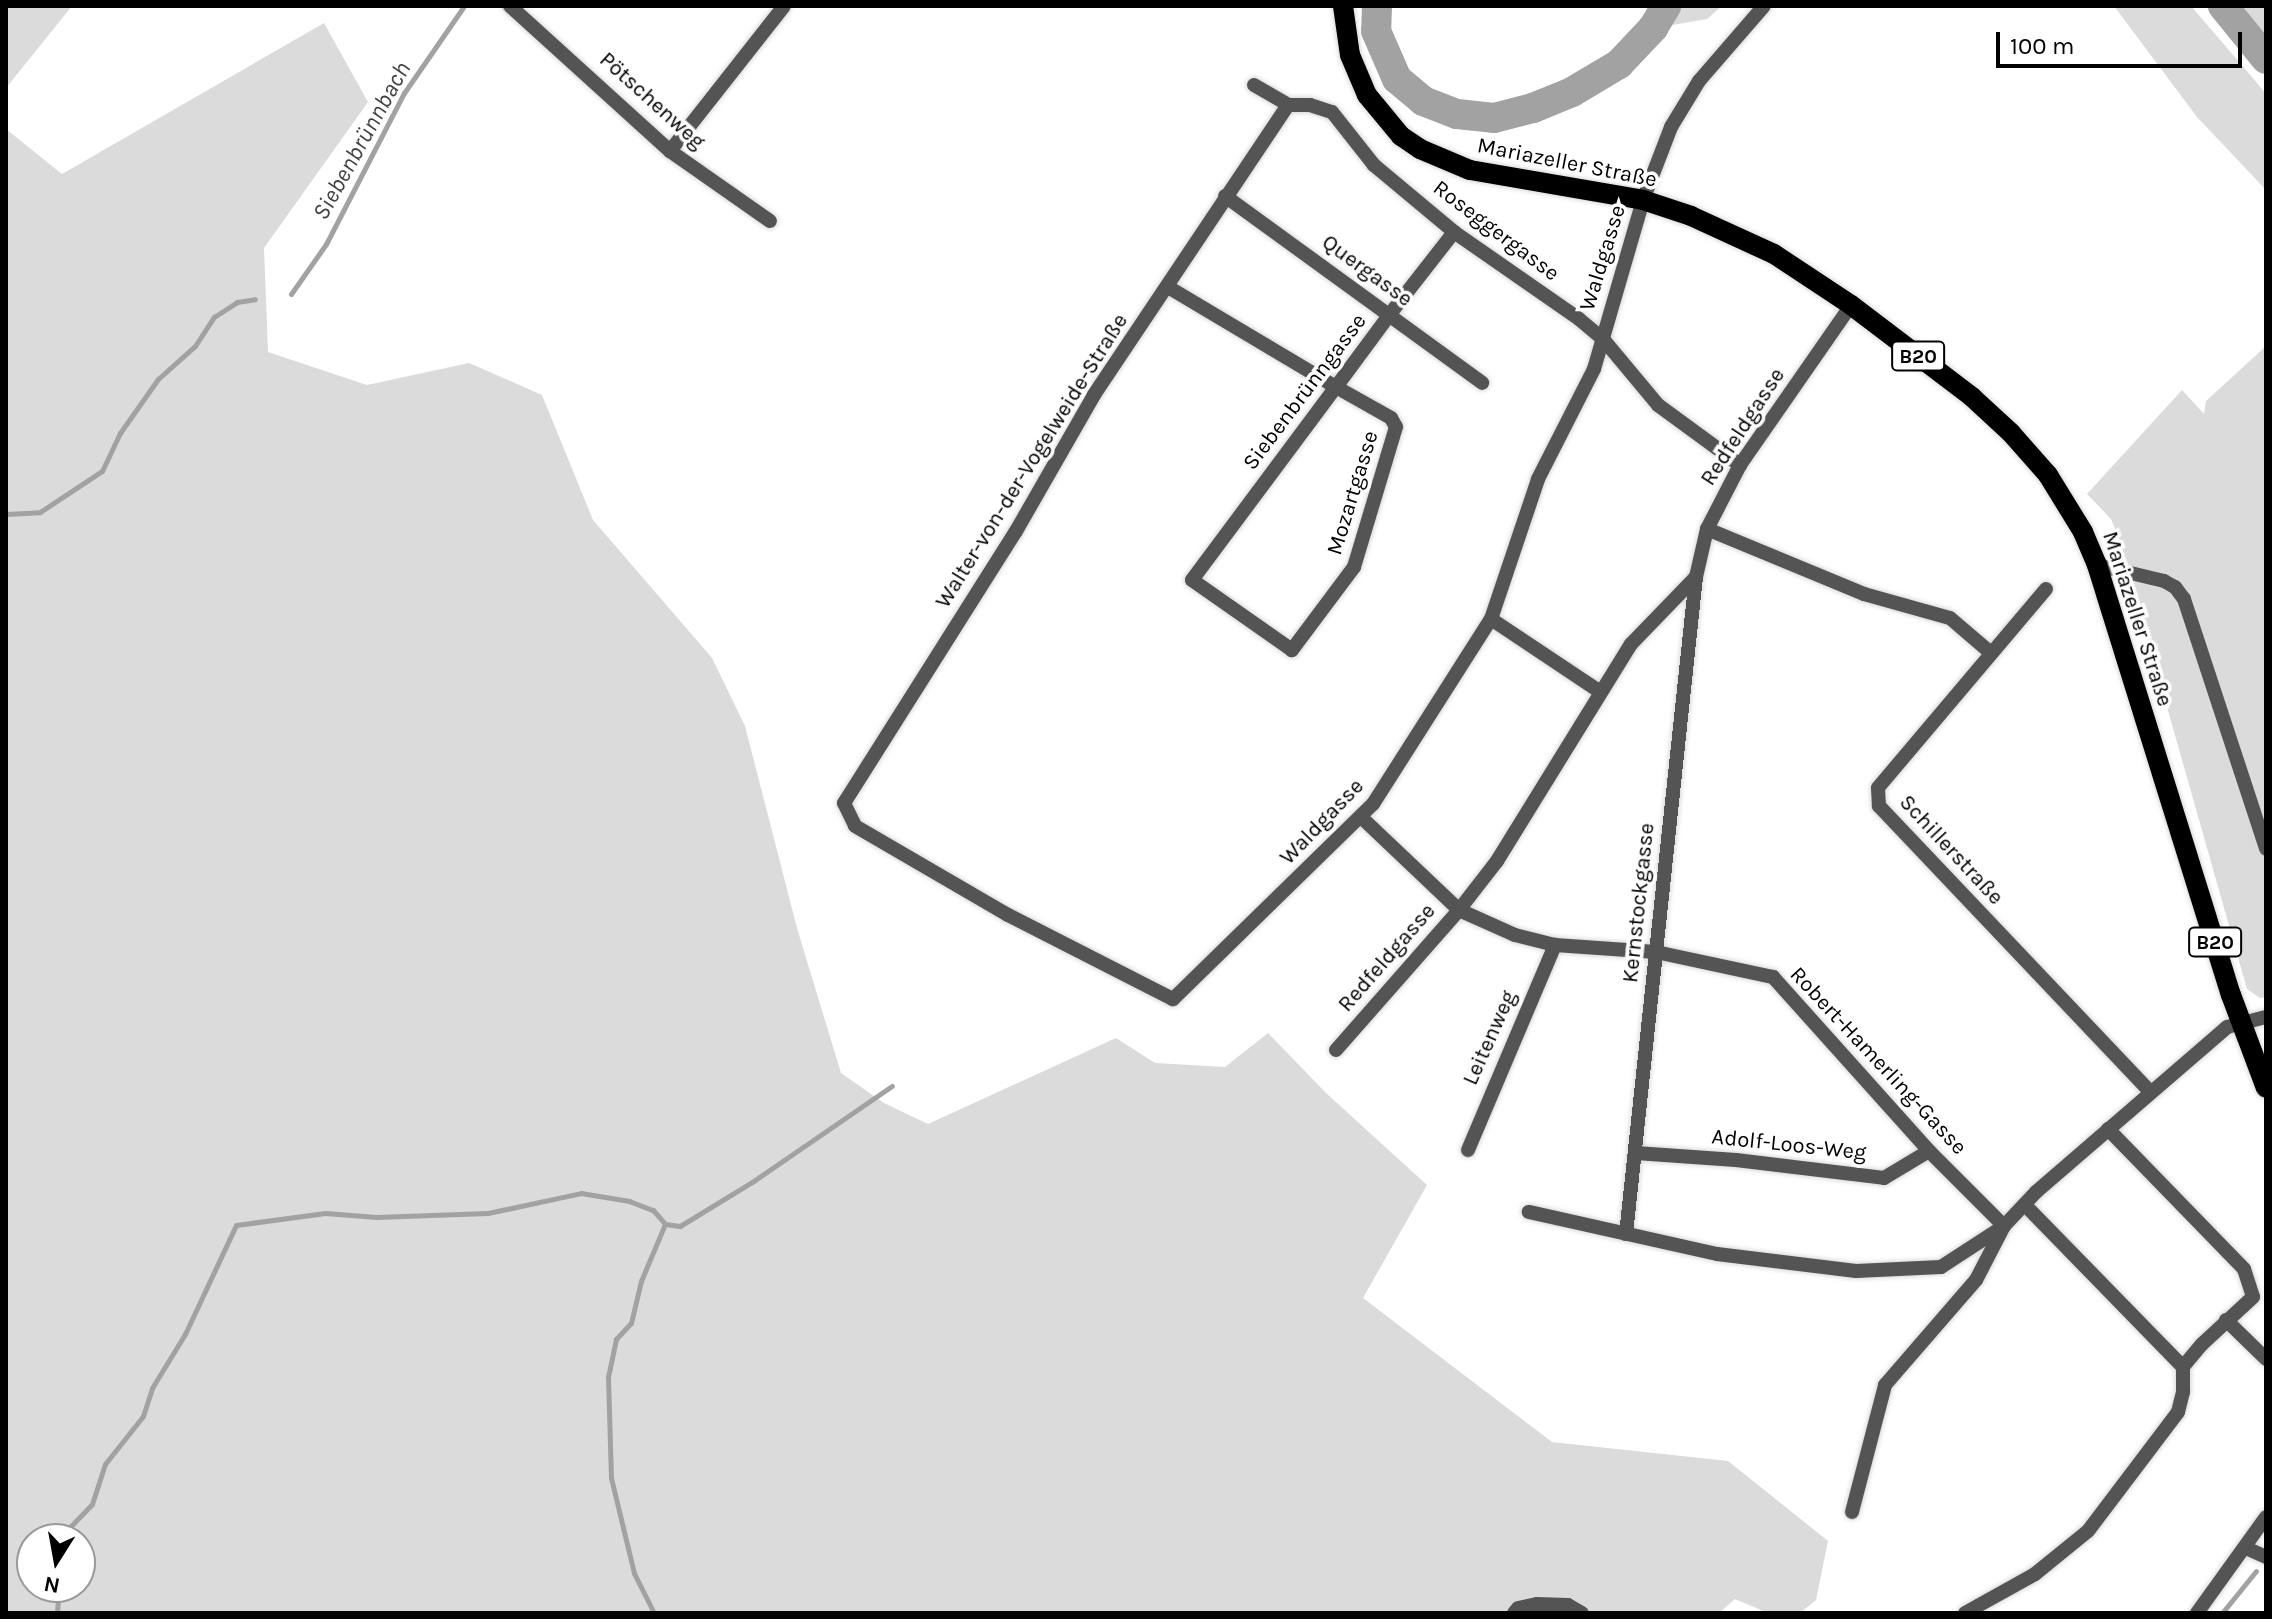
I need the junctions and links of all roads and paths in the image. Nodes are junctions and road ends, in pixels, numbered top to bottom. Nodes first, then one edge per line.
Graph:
1 (510, 6) edge
2 (784, 6) edge
3 (1343, 6) edge
4 (1764, 6) edge
5 (1254, 85) dead end
6 (1288, 105) junction
7 (670, 151) junction
8 (1225, 196) junction
9 (1643, 200) junction
10 (770, 221) dead end
11 (1454, 232) junction
12 (1168, 287) junction
13 (1851, 305) junction
14 (1390, 314) junction
15 (1603, 339) junction
16 (1482, 383) dead end
17 (1336, 387) junction
18 (1740, 465) junction
19 (1707, 529) junction
20 (2097, 565) junction
21 (1696, 577) junction
22 (1192, 580) joint
23 (2046, 589) dead end
24 (1491, 619) junction
25 (1991, 653) junction
26 (1599, 691) junction
27 (844, 803) joint
28 (1361, 817) junction
29 (2266, 849) edge
30 (1459, 910) junction
31 (1555, 945) junction
32 (1656, 952) junction
33 (2266, 1017) edge
34 (2241, 1023) junction
35 (1336, 1050) dead end
36 (2266, 1088) edge
37 (2150, 1092) junction
38 (2108, 1129) junction
39 (1468, 1150) dead end
40 (1929, 1151) junction
41 (1636, 1153) junction
42 (2026, 1206) junction
43 (1529, 1212) dead end
44 (2004, 1226) junction
45 (1626, 1234) junction
46 (2226, 1320) junction
47 (2266, 1359) edge
48 (2183, 1367) junction
49 (1852, 1512) dead end
50 (2266, 1517) edge
51 (2246, 1548) junction
52 (2266, 1557) edge
53 (1514, 1613) edge
54 (1582, 1613) edge
55 (1965, 1613) edge
56 (2197, 1613) edge

1 - 7 street, Pötschenweg
2 - 7 street
3 - 9 main road, Mariazeller Straße / B20
4 - 9 street, Waldgasse
5 - 6 street, Roseggergasse
6 - 8 street, Walter-von-der-Vogelweide-Straße
6 - 11 street, Roseggergasse
7 - 10 street, Pötschenweg
8 - 12 street, Walter-von-der-Vogelweide-Straße
8 - 14 street, Quergasse
9 - 13 main road, Mariazeller Straße / B20
9 - 15 street, Waldgasse
11 - 14 street, Siebenbrünngasse
11 - 15 street, Roseggergasse
12 - 17 street, Mozartgasse
12 - 27 street, Walter-von-der-Vogelweide-Straße
13 - 18 street, Redfeldgasse
13 - 20 main road, Mariazeller Straße / B20
14 - 16 street, Quergasse
14 - 17 street, Siebenbrünngasse
15 - 18 street, Roseggergasse
15 - 24 street, Waldgasse
17 - 22 street, Siebenbrünngasse
17 - 22 street, Mozartgasse
18 - 19 street, Redfeldgasse
19 - 21 street, Redfeldgasse
19 - 25 street
20 - 29 street
20 - 34 main road, Mariazeller Straße / B20
21 - 26 street, Redfeldgasse
21 - 32 street, Kernstockgasse
23 - 25 street, Schillerstraße
24 - 26 street
24 - 28 street, Waldgasse
25 - 37 street, Schillerstraße
26 - 30 street, Redfeldgasse
27 - 28 street, Waldgasse
28 - 30 street, Robert-Hamerling-Gasse
30 - 31 street, Robert-Hamerling-Gasse
30 - 35 street, Redfeldgasse
31 - 32 street, Robert-Hamerling-Gasse
31 - 39 street, Leitenweg
32 - 40 street, Robert-Hamerling-Gasse
32 - 41 street, Kernstockgasse
33 - 34 street
34 - 36 main road, Mariazeller Straße / B20
34 - 37 street
37 - 38 street
38 - 42 street
38 - 46 street
40 - 41 street, Adolf-Loos-Weg
40 - 44 street, Robert-Hamerling-Gasse
41 - 45 street, Kernstockgasse
42 - 44 street
42 - 48 street
43 - 45 street
44 - 45 street
44 - 49 street
46 - 47 street
46 - 48 street
48 - 55 street
50 - 51 street
51 - 52 street
51 - 56 street
53 - 54 street

